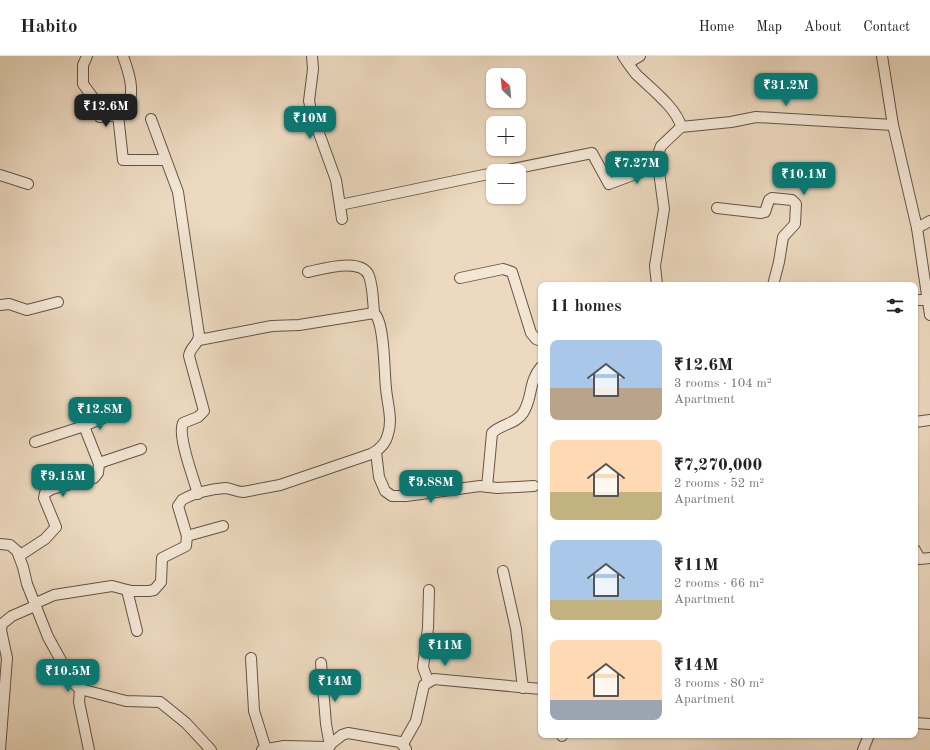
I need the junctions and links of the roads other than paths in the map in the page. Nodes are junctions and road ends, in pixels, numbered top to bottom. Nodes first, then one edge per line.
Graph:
1 (87, 56) edge
2 (123, 56) edge
3 (312, 56) edge
4 (640, 56) edge
5 (882, 56) edge
6 (625, 60) edge
7 (118, 115) junction
8 (151, 119) dead end
9 (893, 125) junction
10 (681, 127) junction
11 (165, 160) junction
12 (526, 166) edge
13 (657, 166) junction
14 (486, 174) edge
15 (0, 175) edge
16 (28, 184) dead end
17 (340, 205) junction
18 (717, 208) dead end
19 (342, 219) dead end
20 (930, 221) edge
21 (917, 228) junction
22 (308, 272) dead end
23 (460, 278) dead end
24 (657, 282) edge
25 (774, 282) edge
26 (918, 300) edge
27 (927, 300) junction
28 (58, 302) dead end
29 (0, 305) edge
30 (374, 313) junction
31 (930, 315) edge
32 (199, 340) junction
33 (538, 340) edge
34 (538, 372) edge
35 (108, 416) dead end
36 (930, 420) edge
37 (918, 422) edge
38 (84, 426) junction
39 (35, 442) dead end
40 (141, 449) dead end
41 (376, 452) junction
42 (99, 464) junction
43 (534, 486) dead end
44 (487, 487) junction
45 (198, 494) junction
46 (223, 526) dead end
47 (187, 536) junction
48 (0, 544) edge
49 (918, 555) edge
50 (19, 556) junction
51 (930, 558) edge
52 (503, 571) dead end
53 (127, 590) junction
54 (429, 590) dead end
55 (35, 605) junction
56 (137, 631) dead end
57 (251, 658) dead end
58 (321, 663) dead end
59 (428, 681) junction
60 (80, 688) junction
61 (523, 688) junction
62 (538, 690) edge
63 (918, 723) edge
64 (930, 724) edge
65 (868, 738) edge
66 (330, 746) junction
67 (405, 747) edge
68 (289, 748) edge
69 (0, 750) edge
70 (89, 750) edge
71 (211, 750) edge
72 (264, 750) edge
73 (863, 750) edge

1 - 7 street
2 - 7 street
3 - 17 street
4 - 6 street
5 - 9 street
6 - 10 street
7 - 11 street
8 - 11 street
9 - 10 street
9 - 21 street
10 - 13 street
11 - 32 street
12 - 13 street
13 - 24 street
14 - 17 street
15 - 16 street
17 - 19 street
18 - 25 street
20 - 21 street
21 - 27 street
22 - 30 street
23 - 33 street
26 - 27 street
27 - 31 street
28 - 29 street
30 - 32 street
30 - 41 street
32 - 45 street
34 - 44 street
35 - 38 street
36 - 37 street
38 - 39 street
38 - 42 street
40 - 42 street
41 - 44 street
41 - 45 street
42 - 50 street
43 - 44 street
45 - 47 street
46 - 47 street
47 - 53 street
48 - 50 street
49 - 51 street
50 - 55 street
52 - 61 street
53 - 55 street
53 - 56 street
54 - 59 street
55 - 60 street
55 - 69 street
57 - 72 street
58 - 66 street
59 - 61 street
59 - 67 street
60 - 70 street
60 - 71 street
61 - 62 street
63 - 64 street
65 - 73 street
66 - 67 street
66 - 68 street
68 - 72 street

